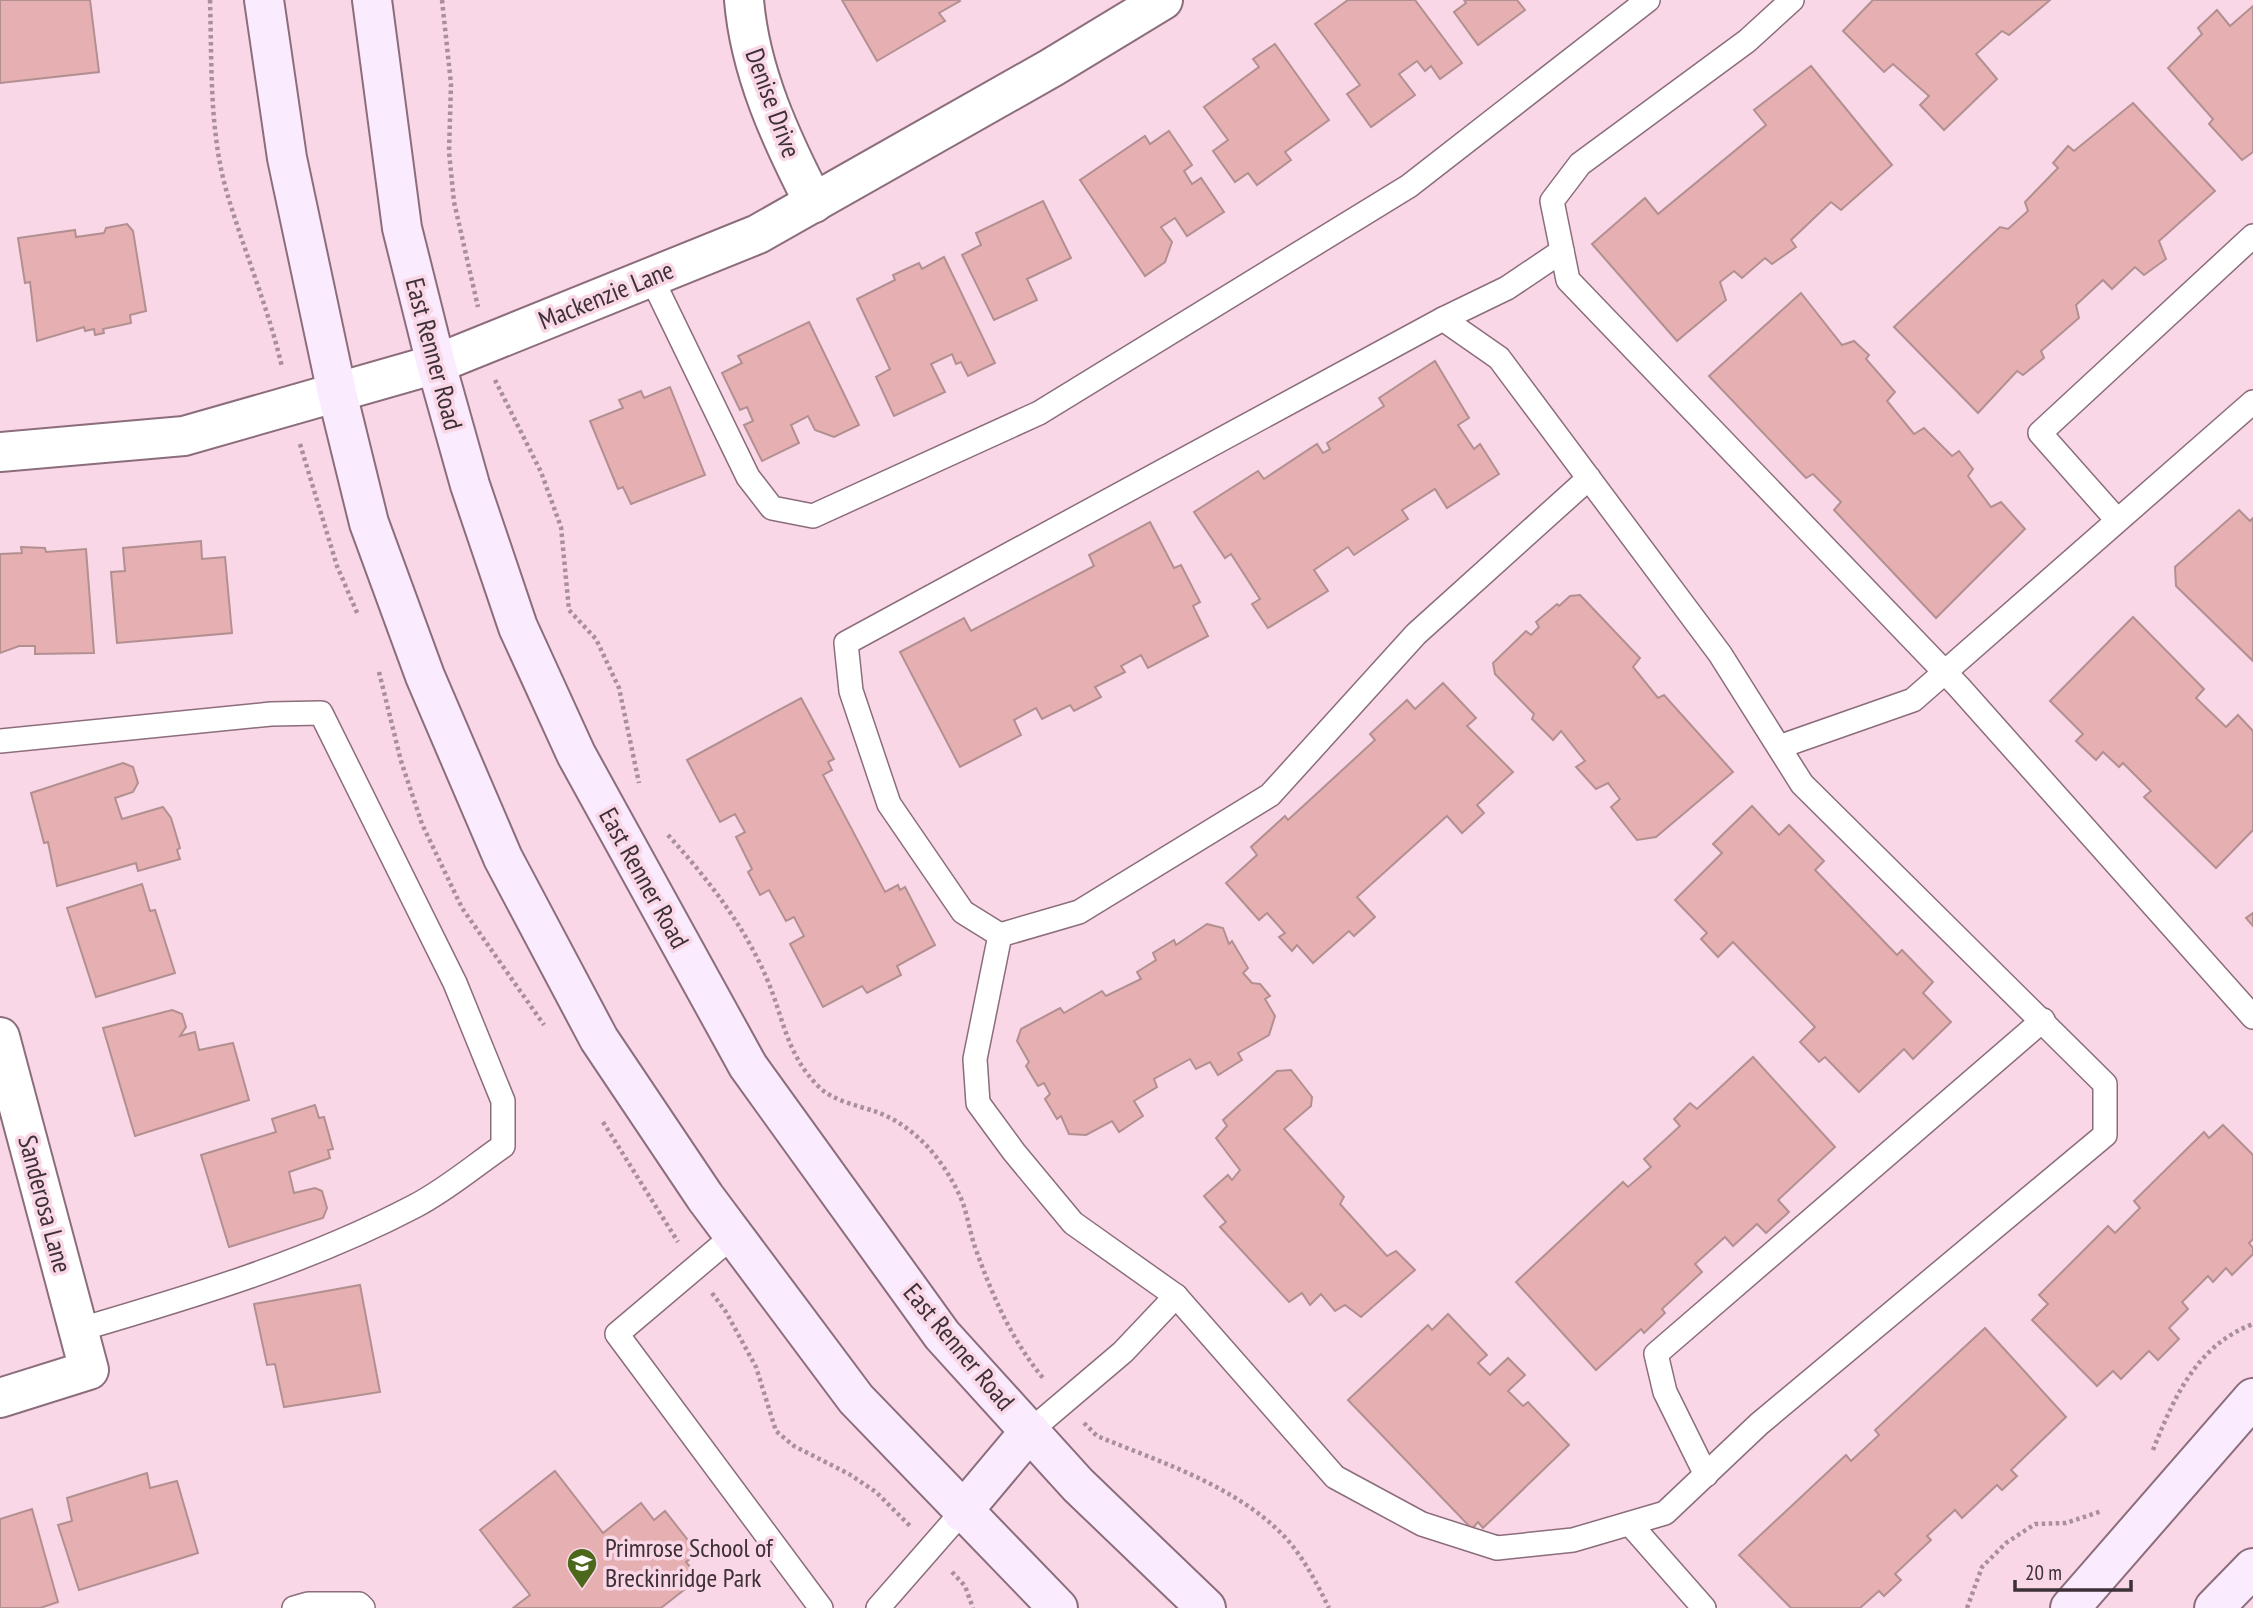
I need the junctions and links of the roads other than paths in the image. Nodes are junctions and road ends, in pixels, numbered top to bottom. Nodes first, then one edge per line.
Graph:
1 (264, 0) edge
2 (372, 0) edge
3 (744, 0) edge
4 (1163, 0) edge
5 (1648, 0) edge
6 (1792, 0) edge
7 (814, 203) junction
8 (2253, 236) edge
9 (1562, 251) junction
10 (650, 277) junction
11 (1443, 320) junction
12 (436, 364) junction
13 (337, 393) junction
14 (2253, 402) edge
15 (0, 452) edge
16 (1589, 478) junction
17 (2117, 520) junction
18 (1943, 670) junction
19 (0, 741) edge
20 (1779, 747) junction
21 (1000, 935) junction
22 (2253, 1017) edge
23 (2043, 1020) junction
24 (0, 1037) edge
25 (10, 1115) edge
26 (734, 1236) junction
27 (1176, 1296) junction
28 (78, 1330) junction
29 (0, 1398) edge
30 (2253, 1398) edge
31 (1030, 1431) junction
32 (1706, 1475) junction
33 (962, 1512) junction
34 (1630, 1524) junction
35 (2253, 1568) edge
36 (294, 1608) edge
37 (363, 1608) edge
38 (821, 1608) edge
39 (878, 1608) edge
40 (1058, 1608) edge
41 (1206, 1608) edge
42 (1703, 1608) edge
43 (2070, 1608) edge
44 (2214, 1608) edge

1 - 13 main road
2 - 12 main road, East Renner Road
3 - 7 street, Denise Drive
4 - 7 street, Mackenzie Lane
5 - 10 lane
6 - 9 lane
7 - 10 street, Mackenzie Lane
8 - 17 lane
9 - 11 lane
9 - 18 lane
10 - 12 street, Mackenzie Lane
11 - 16 lane
11 - 21 lane
12 - 13 street, Mackenzie Lane
12 - 31 main road, East Renner Road
13 - 15 street, Mackenzie Lane
13 - 26 main road
14 - 17 lane
16 - 20 lane
16 - 21 lane
17 - 18 lane
18 - 20 lane
18 - 22 lane
19 - 28 lane
20 - 23 lane
21 - 27 lane
23 - 32 lane
23 - 32 lane
24 - 25 street, Sanderosa Lane
25 - 28 street, Sanderosa Lane
26 - 33 main road
26 - 38 lane
27 - 31 lane
27 - 34 lane
28 - 29 street, Sanderosa Lane
30 - 43 main road
31 - 33 main road
31 - 41 main road, East Renner Road
32 - 34 lane
33 - 39 lane
33 - 40 main road
34 - 42 lane
35 - 44 main road
36 - 37 lane

